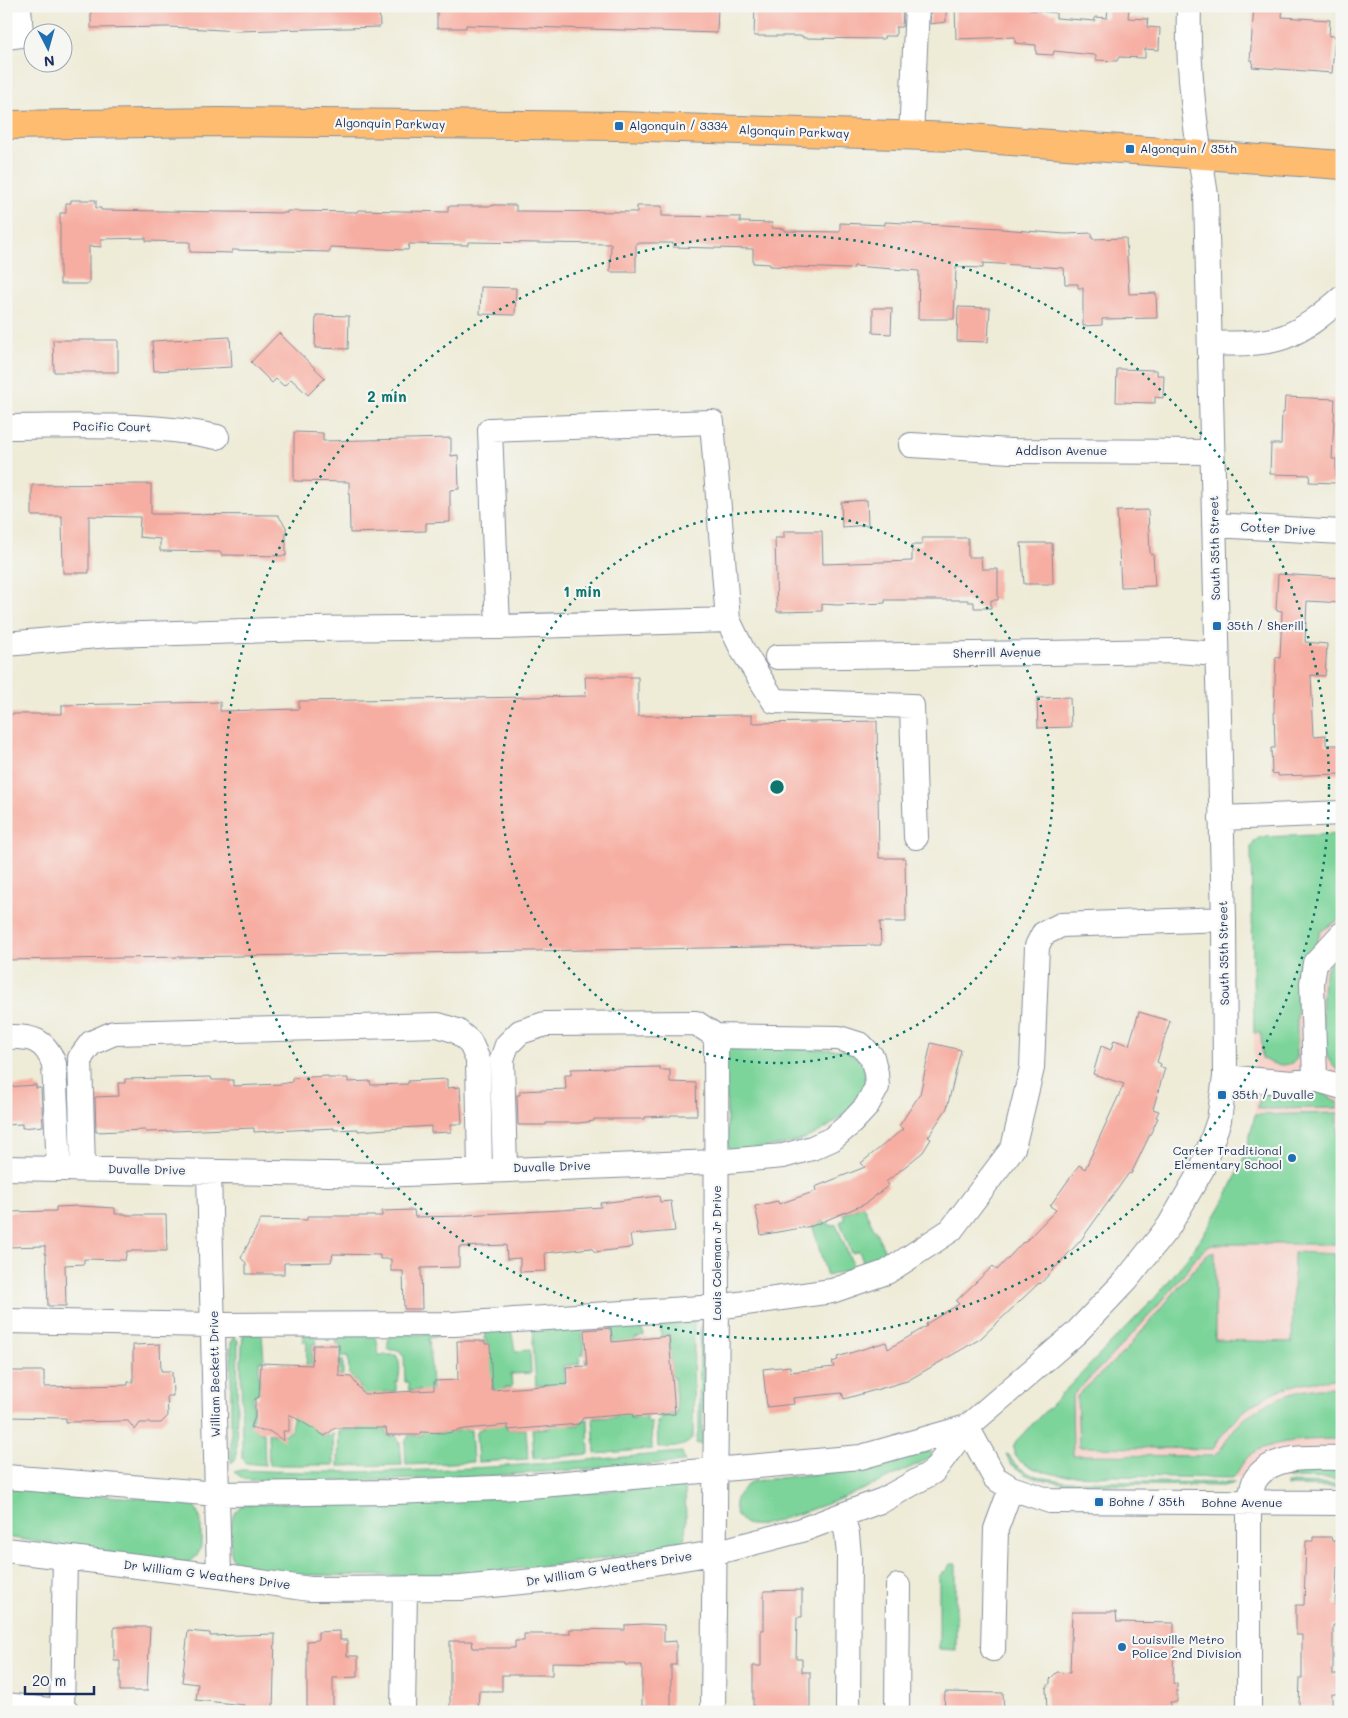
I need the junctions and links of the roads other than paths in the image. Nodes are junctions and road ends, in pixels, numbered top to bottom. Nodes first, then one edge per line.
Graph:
1 (19, 6) edge
2 (917, 6) edge
3 (1189, 6) edge
4 (6, 37) edge
5 (6, 126) edge
6 (911, 136) junction
7 (1200, 154) junction
8 (1342, 165) edge
9 (1342, 298) edge
10 (1210, 344) junction
11 (6, 426) edge
12 (217, 437) dead end
13 (911, 445) dead end
14 (1212, 452) junction
15 (1214, 525) junction
16 (1342, 532) edge
17 (728, 620) junction
18 (498, 627) junction
19 (6, 644) edge
20 (1217, 654) junction
21 (777, 656) dead end
22 (1342, 813) edge
23 (1221, 818) junction
24 (916, 837) dead end
25 (1224, 919) junction
26 (1342, 934) edge
27 (716, 1036) junction
28 (6, 1037) edge
29 (1225, 1077) junction
30 (1315, 1079) junction
31 (1342, 1087) edge
32 (716, 1162) junction
33 (6, 1168) edge
34 (59, 1169) junction
35 (83, 1169) junction
36 (505, 1170) junction
37 (480, 1171) junction
38 (210, 1172) junction
39 (1197, 1177) joint
40 (718, 1307) junction
41 (6, 1321) edge
42 (213, 1325) junction
43 (967, 1427) junction
44 (1342, 1458) edge
45 (715, 1471) junction
46 (6, 1477) edge
47 (1011, 1488) junction
48 (218, 1494) junction
49 (1249, 1503) junction
50 (1342, 1503) edge
51 (842, 1515) junction
52 (6, 1550) edge
53 (714, 1553) junction
54 (65, 1558) junction
55 (219, 1576) junction
56 (898, 1586) dead end
57 (405, 1589) junction
58 (993, 1649) dead end
59 (6, 1705) edge
60 (64, 1711) edge
61 (403, 1712) edge
62 (713, 1712) edge
63 (848, 1712) edge
64 (897, 1712) edge
65 (1249, 1712) edge

1 - 4 street
2 - 6 street
3 - 7 street, South 35th Street
5 - 6 main road, Algonquin Parkway
6 - 7 main road, Algonquin Parkway
7 - 8 main road, Algonquin Parkway
7 - 10 street, South 35th Street
9 - 10 street
10 - 14 street, South 35th Street
11 - 12 street, Pacific Court
13 - 14 street, Addison Avenue
14 - 15 street, South 35th Street
15 - 16 street, Cotter Drive
15 - 20 street, South 35th Street
17 - 18 street
17 - 18 street
17 - 24 street
18 - 19 street
20 - 21 street, Sherrill Avenue
20 - 23 street, South 35th Street
22 - 23 street
23 - 25 street, South 35th Street
25 - 29 street, South 35th Street
25 - 40 street
26 - 30 street
27 - 32 street, Louis Coleman Jr Drive
27 - 32 street, Duvalle Drive
27 - 36 street
28 - 34 street
29 - 30 street
29 - 39 street, South 35th Street
30 - 31 street
32 - 36 street, Duvalle Drive
32 - 40 street, Louis Coleman Jr Drive
33 - 34 street, Duvalle Drive
34 - 35 street, Duvalle Drive
35 - 37 street
35 - 38 street, Duvalle Drive
36 - 37 street, Duvalle Drive
37 - 38 street, Duvalle Drive
38 - 42 street, William Beckett Drive
39 - 43 street, Dr William G Weathers Drive
40 - 42 street
40 - 45 street, Louis Coleman Jr Drive
41 - 42 street
42 - 48 street, William Beckett Drive
43 - 45 street, Dr William G Weathers Drive
43 - 47 street, Bohne Avenue
43 - 51 street, Dr William G Weathers Drive
44 - 49 street
45 - 48 street, Dr William G Weathers Drive
45 - 53 street, Louis Coleman Jr Drive
46 - 48 street, Dr William G Weathers Drive
47 - 49 street, Bohne Avenue
47 - 58 street
48 - 55 street, William Beckett Drive
49 - 50 street, Bohne Avenue
49 - 65 street
51 - 53 street, Dr William G Weathers Drive
51 - 63 street
52 - 54 street, Dr William G Weathers Drive
53 - 57 street, Dr William G Weathers Drive
53 - 62 street
54 - 55 street, Dr William G Weathers Drive
54 - 60 street
55 - 57 street, Dr William G Weathers Drive
56 - 64 street
57 - 61 street
59 - 60 street

